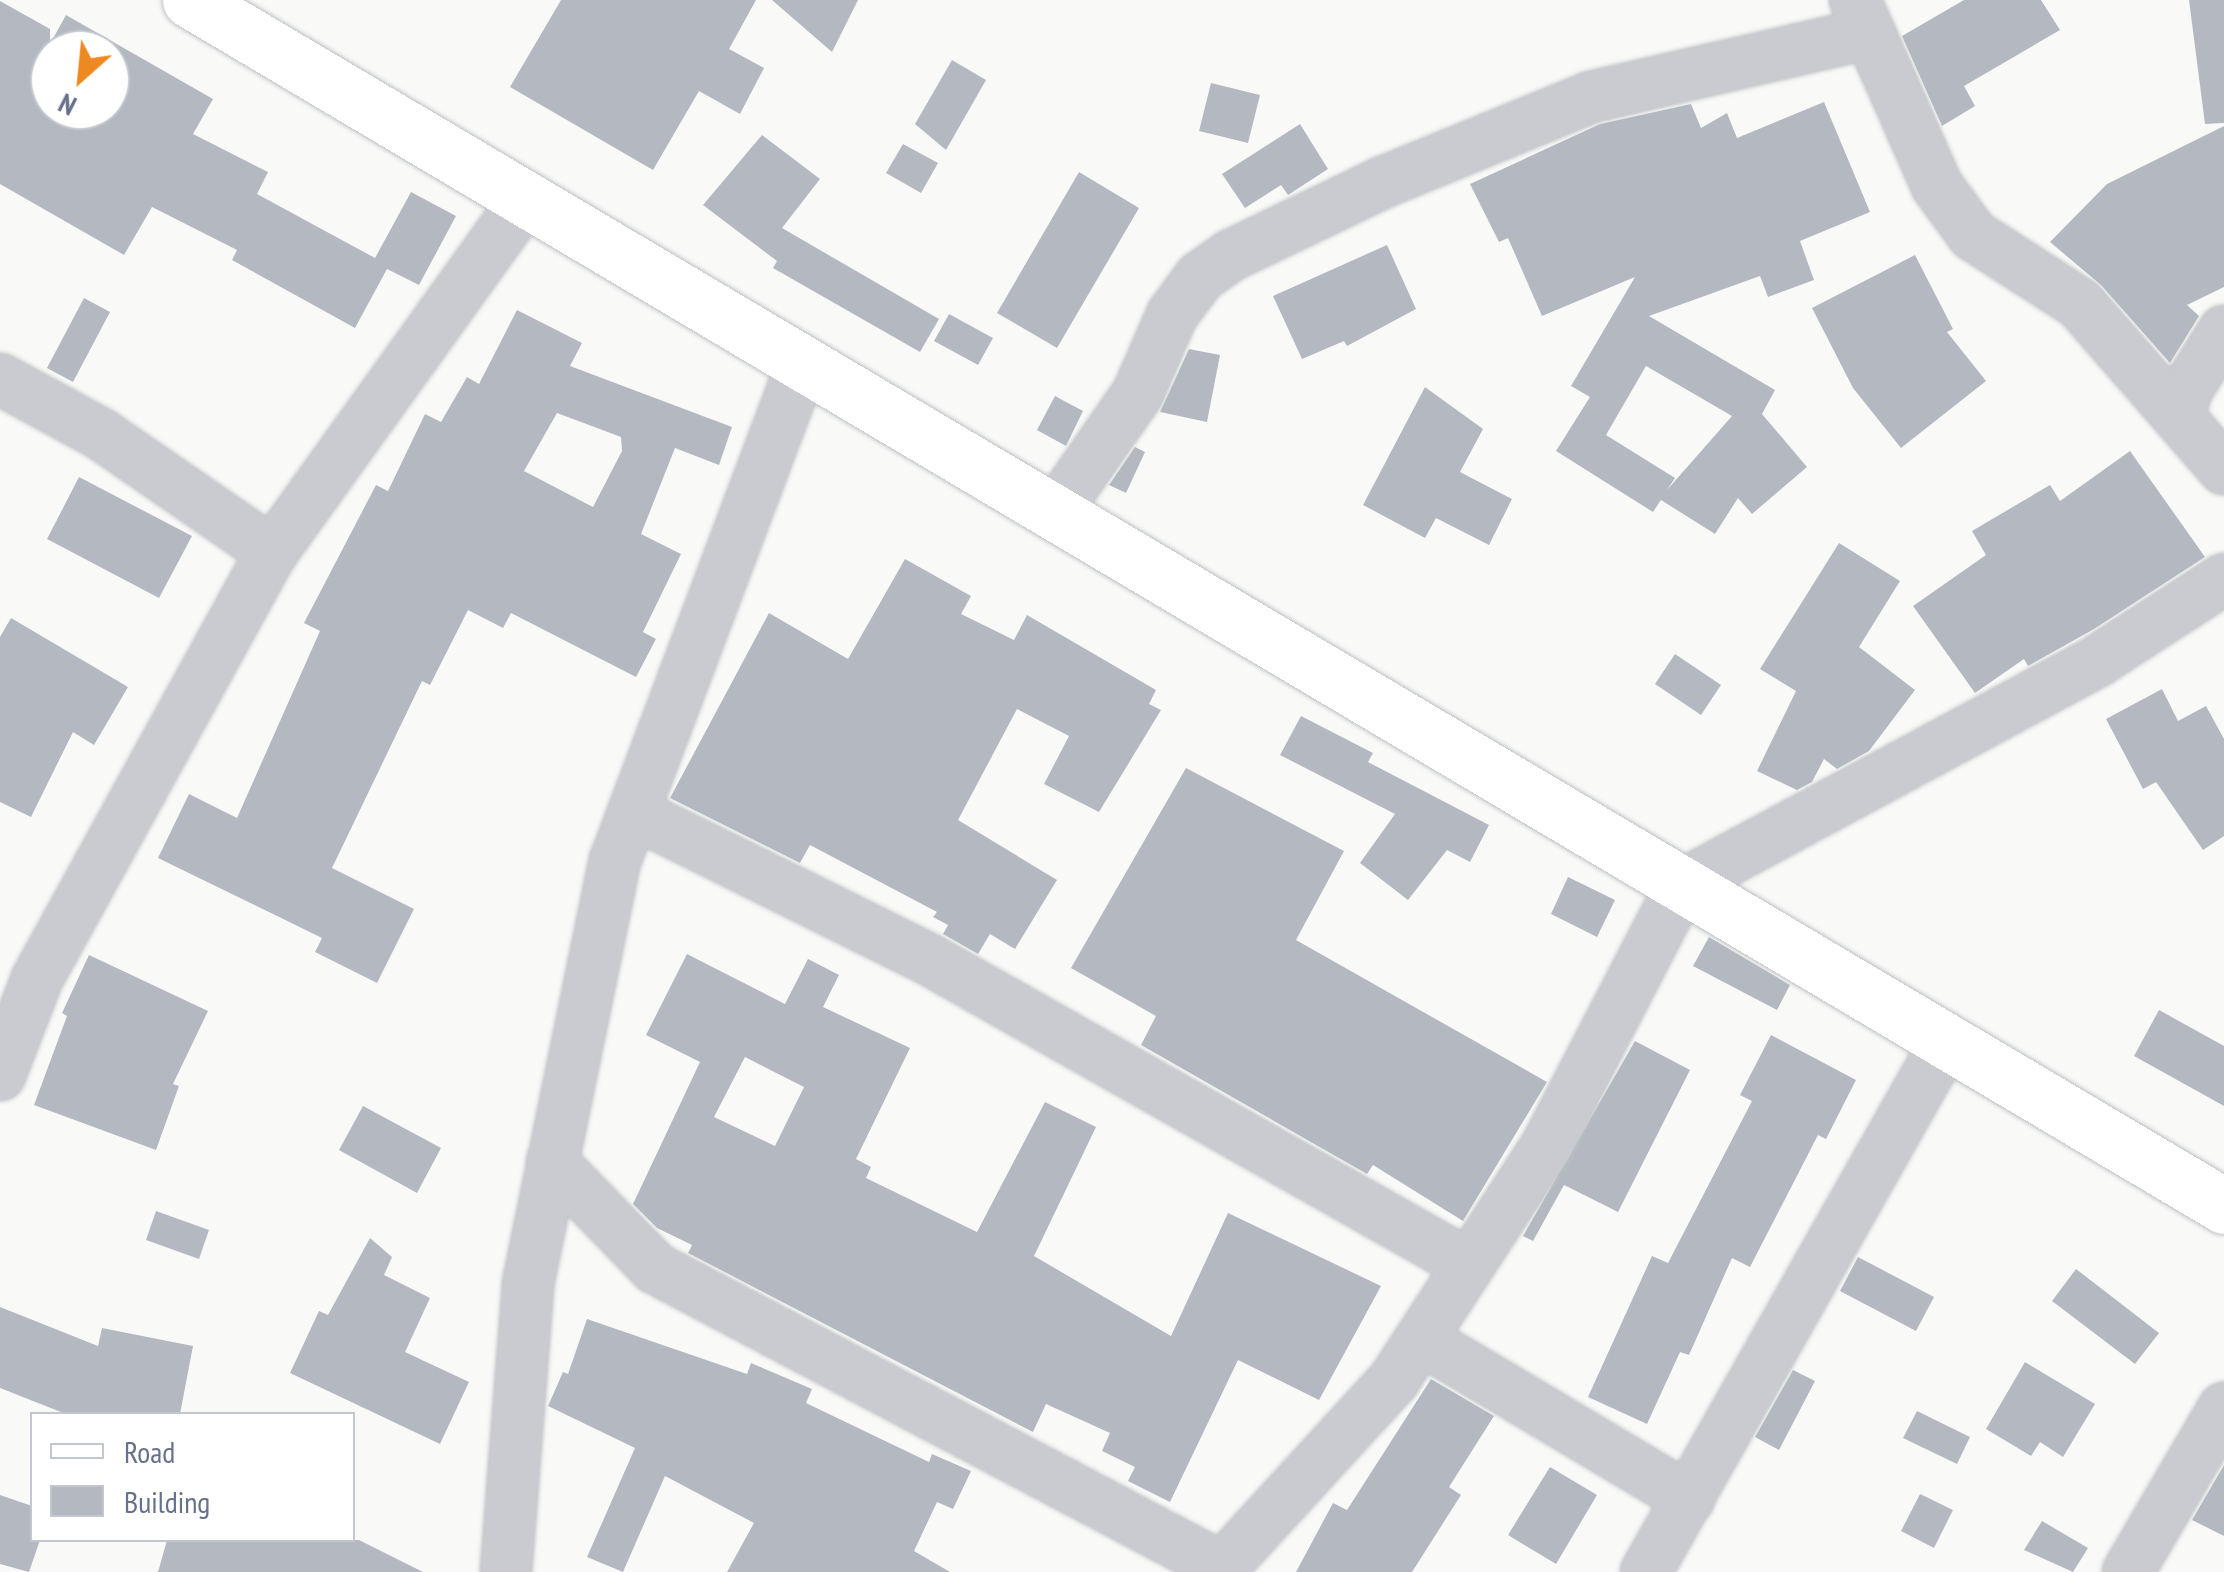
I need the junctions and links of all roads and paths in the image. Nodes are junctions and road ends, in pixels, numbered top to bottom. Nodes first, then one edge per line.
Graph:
1 (190, 0) edge
2 (1861, 17) edge
3 (526, 200) junction
4 (2224, 331) edge
5 (802, 365) junction
6 (0, 379) edge
7 (2179, 416) junction
8 (2224, 469) edge
9 (1053, 515) junction
10 (272, 552) junction
11 (2224, 580) edge
12 (634, 813) junction
13 (1682, 885) junction
14 (1947, 1040) junction
15 (0, 1075) edge
16 (552, 1162) junction
17 (2224, 1206) edge
18 (1469, 1265) junction
19 (1420, 1339) junction
20 (2224, 1408) edge
21 (1690, 1500) junction
22 (1218, 1569) edge
23 (506, 1572) edge
24 (1646, 1572) edge
25 (2128, 1572) edge

1 - 3 main road
2 - 7 street
2 - 9 street
3 - 5 main road
3 - 10 street
4 - 7 street
5 - 9 main road
5 - 12 street
6 - 10 street
7 - 8 street
9 - 13 main road
10 - 15 street
11 - 13 street
12 - 16 street
12 - 18 street
13 - 14 main road
13 - 18 street
14 - 17 main road
14 - 21 street
16 - 22 street
16 - 23 street
18 - 19 street
19 - 21 street
19 - 22 street
20 - 25 street
21 - 24 street

